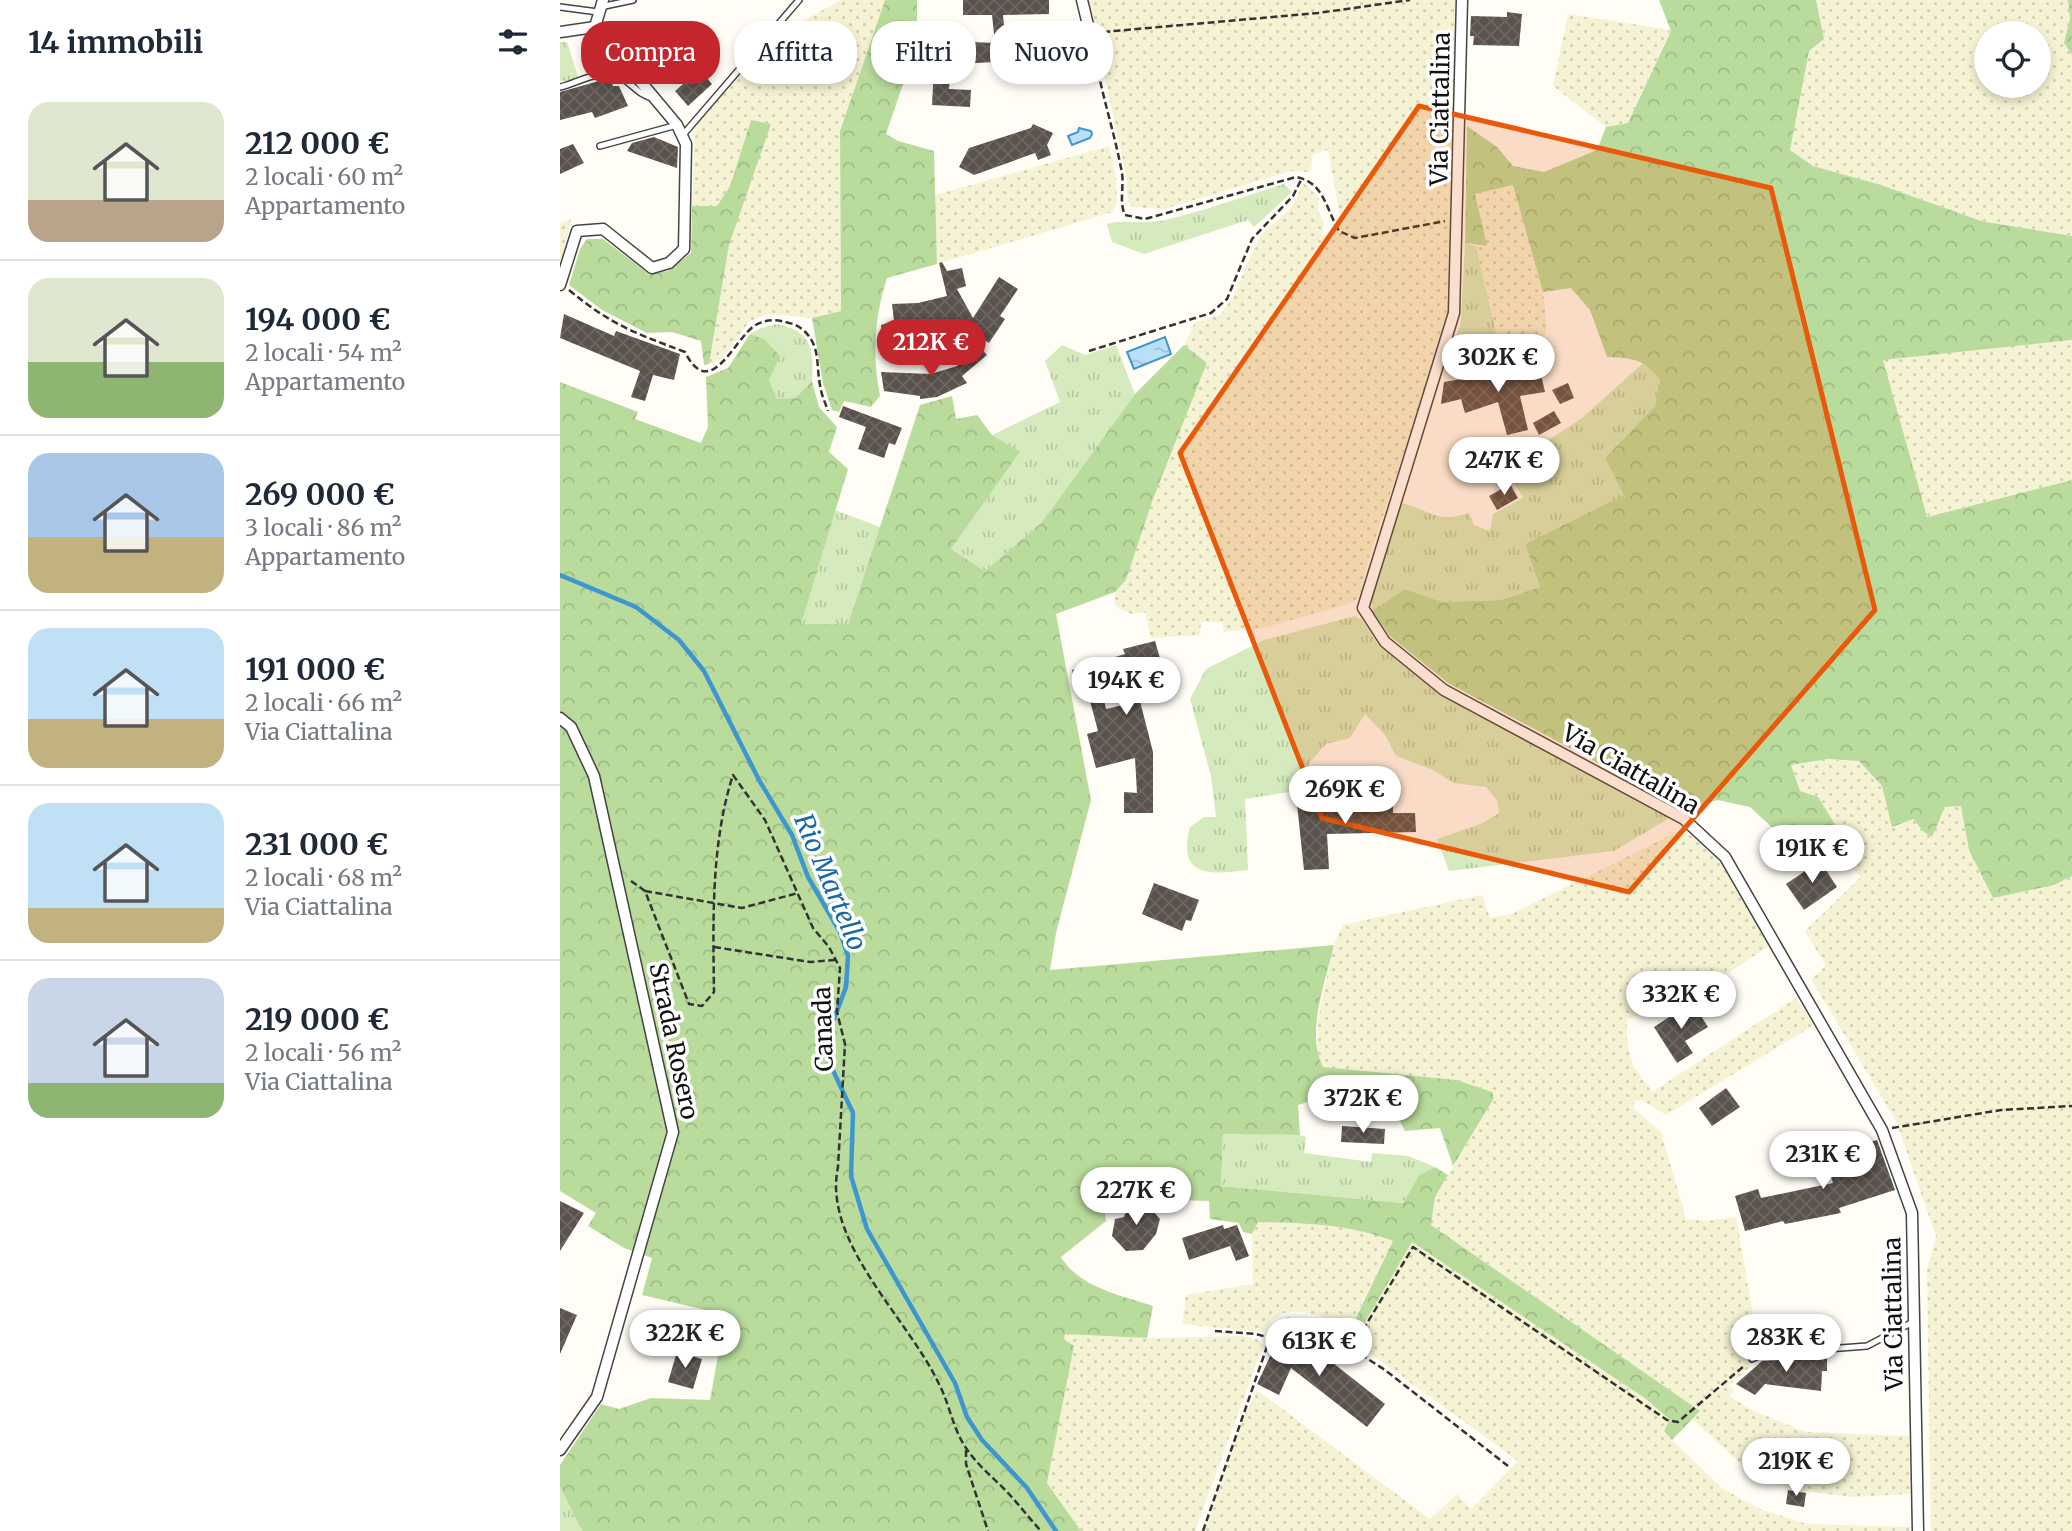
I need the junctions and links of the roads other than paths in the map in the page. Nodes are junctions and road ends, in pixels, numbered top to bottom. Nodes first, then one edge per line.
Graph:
1 (633, 0) edge
2 (799, 0) edge
3 (1082, 0) edge
4 (1462, 0) edge
5 (600, 7) edge
6 (560, 8) edge
7 (1086, 21) edge
8 (581, 29) edge
9 (560, 32) edge
10 (642, 84) edge
11 (560, 87) edge
12 (653, 98) junction
13 (677, 125) junction
14 (682, 136) junction
15 (600, 146) dead end
16 (560, 284) edge
17 (560, 718) edge
18 (1914, 1322) junction
19 (1752, 1359) road end
20 (560, 1450) edge
21 (1918, 1531) edge

1 - 5 lane
2 - 14 lane
3 - 7 street
4 - 18 street, Via Ciattalina
5 - 6 lane
8 - 9 street
10 - 12 street
11 - 12 lane
12 - 13 street
13 - 14 street
13 - 15 lane
14 - 16 street
17 - 20 street, Strada Rosero
18 - 19 lane
18 - 21 street, Via Ciattalina

